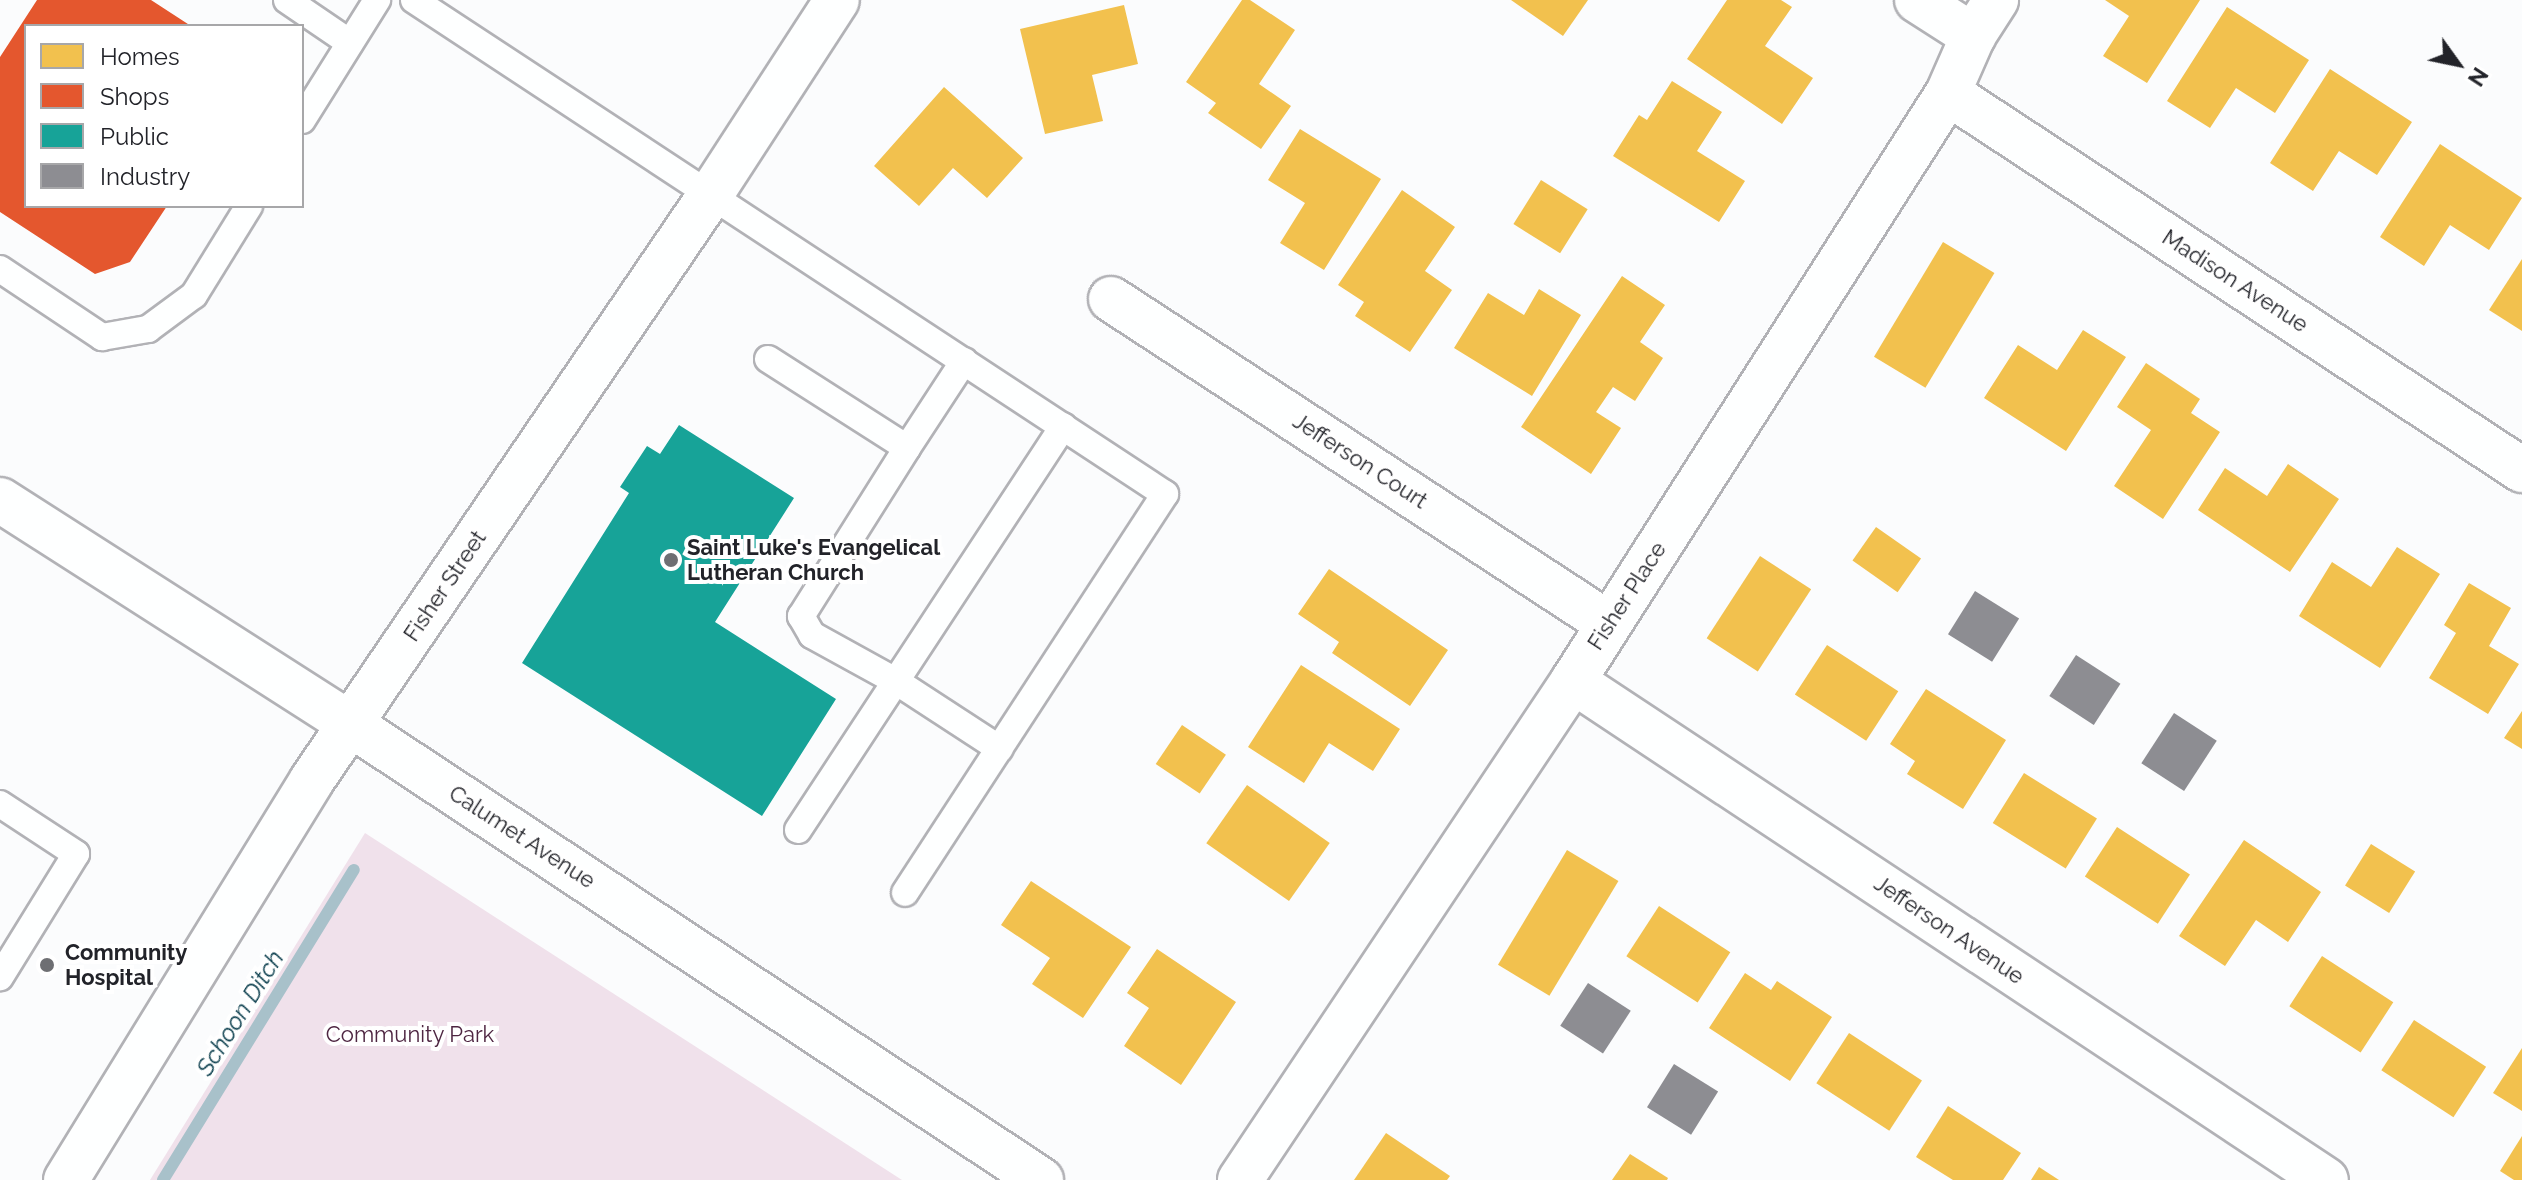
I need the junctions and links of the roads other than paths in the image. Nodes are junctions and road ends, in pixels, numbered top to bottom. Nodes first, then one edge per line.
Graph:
1 (287, 0) edge
2 (377, 0) edge
3 (414, 0) edge
4 (837, 0) edge
5 (1917, 0) edge
6 (1996, 0) edge
7 (1973, 36) junction
8 (350, 43) junction
9 (1948, 93) junction
10 (304, 117) edge
11 (711, 194) junction
12 (248, 208) edge
13 (0, 269) edge
14 (1111, 299) dead end
15 (768, 359) dead end
16 (964, 361) junction
17 (1063, 426) junction
18 (907, 448) junction
19 (2522, 470) edge
20 (0, 500) edge
21 (1609, 624) junction
22 (894, 680) junction
23 (1573, 681) junction
24 (350, 724) junction
25 (1000, 749) junction
26 (0, 804) edge
27 (798, 830) dead end
28 (905, 893) dead end
29 (0, 977) edge
30 (66, 1180) edge
31 (1041, 1180) edge
32 (1240, 1180) edge
33 (2326, 1180) edge

1 - 8 lane
2 - 8 lane
3 - 11 lane
4 - 11 street, Fisher Street
5 - 7 street
6 - 7 street, Fisher Place
7 - 9 street, Fisher Place
8 - 10 lane
9 - 19 street, Madison Avenue
9 - 21 street, Fisher Place
11 - 16 lane
11 - 24 street, Fisher Street
12 - 13 lane
14 - 21 street, Jefferson Court
15 - 18 lane
16 - 17 lane
16 - 18 lane
17 - 22 lane
17 - 25 lane
18 - 22 lane
20 - 24 street, Calumet Avenue
21 - 23 street, Fisher Place
22 - 25 lane
22 - 27 lane
23 - 32 street, Fisher Place
23 - 33 street, Jefferson Avenue
24 - 30 street, Fisher Street
24 - 31 street, Calumet Avenue
25 - 28 lane
26 - 29 lane

